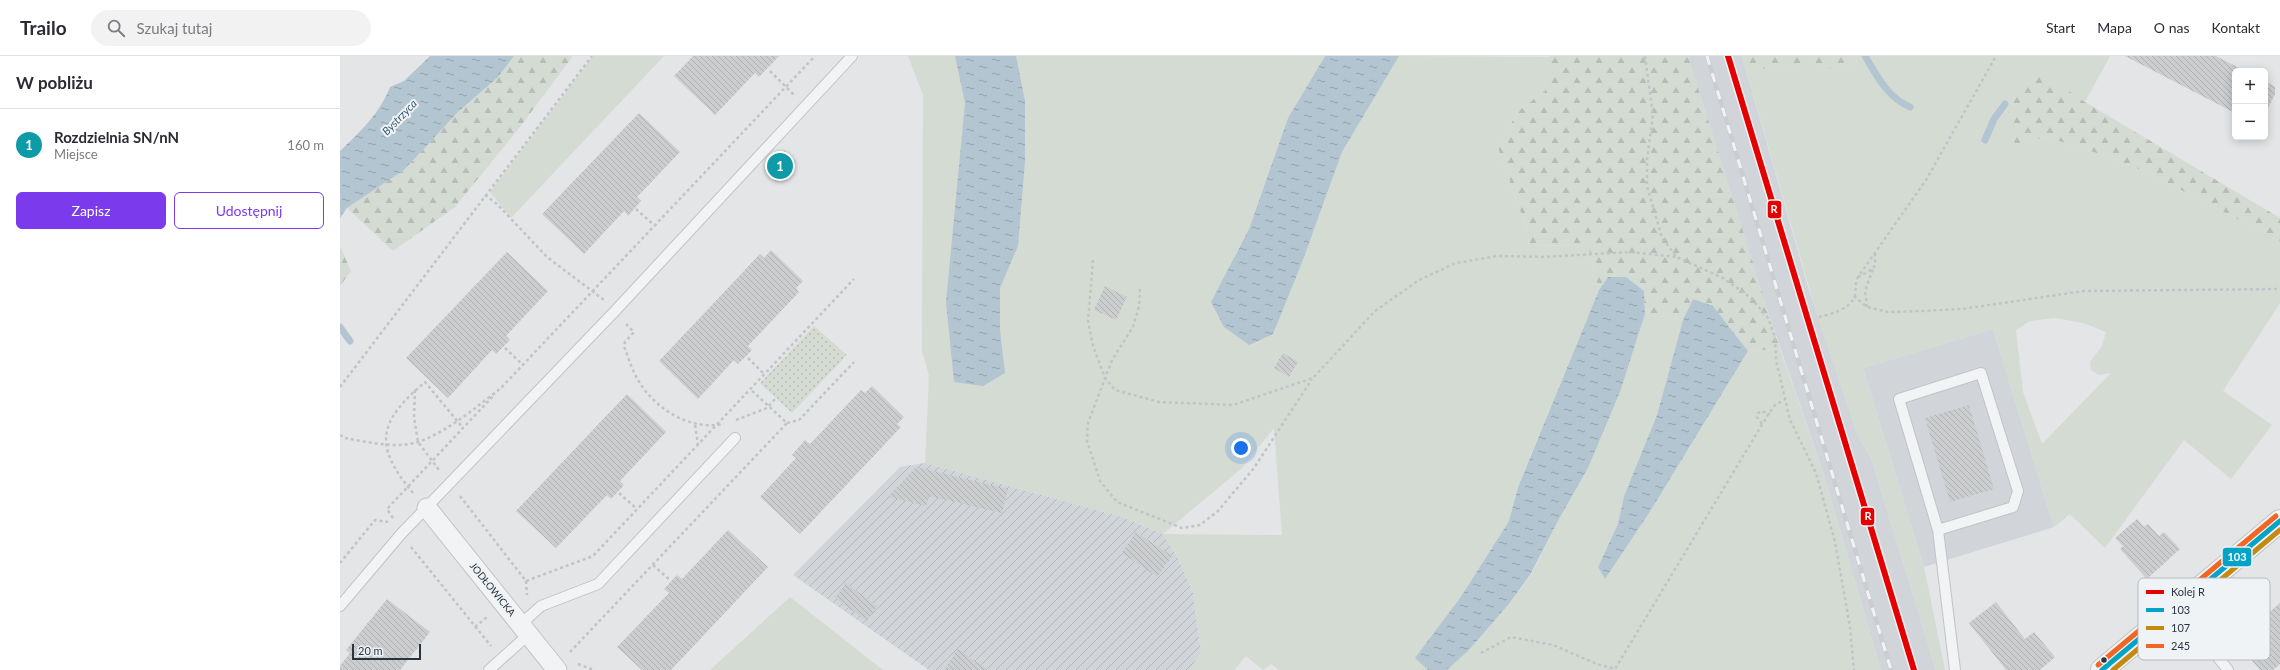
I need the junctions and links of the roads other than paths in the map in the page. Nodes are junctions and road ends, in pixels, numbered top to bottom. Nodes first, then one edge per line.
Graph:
1 (852, 56) edge
2 (735, 438) dead end
3 (427, 508) junction
4 (2280, 521) edge
5 (1938, 530) junction
6 (2212, 578) edge
7 (340, 606) edge
8 (525, 629) junction
9 (2138, 640) edge
10 (2220, 660) edge
11 (552, 664) edge
12 (488, 670) edge
13 (1955, 670) edge
14 (2102, 670) edge
15 (2228, 670) edge

1 - 3 lane
2 - 8 lane
3 - 7 lane
3 - 8 street, JODŁOWICKA
4 - 6 street
5 - 5 lane
5 - 13 lane
8 - 11 street, JODŁOWICKA
8 - 12 lane
9 - 14 street
10 - 15 lane

